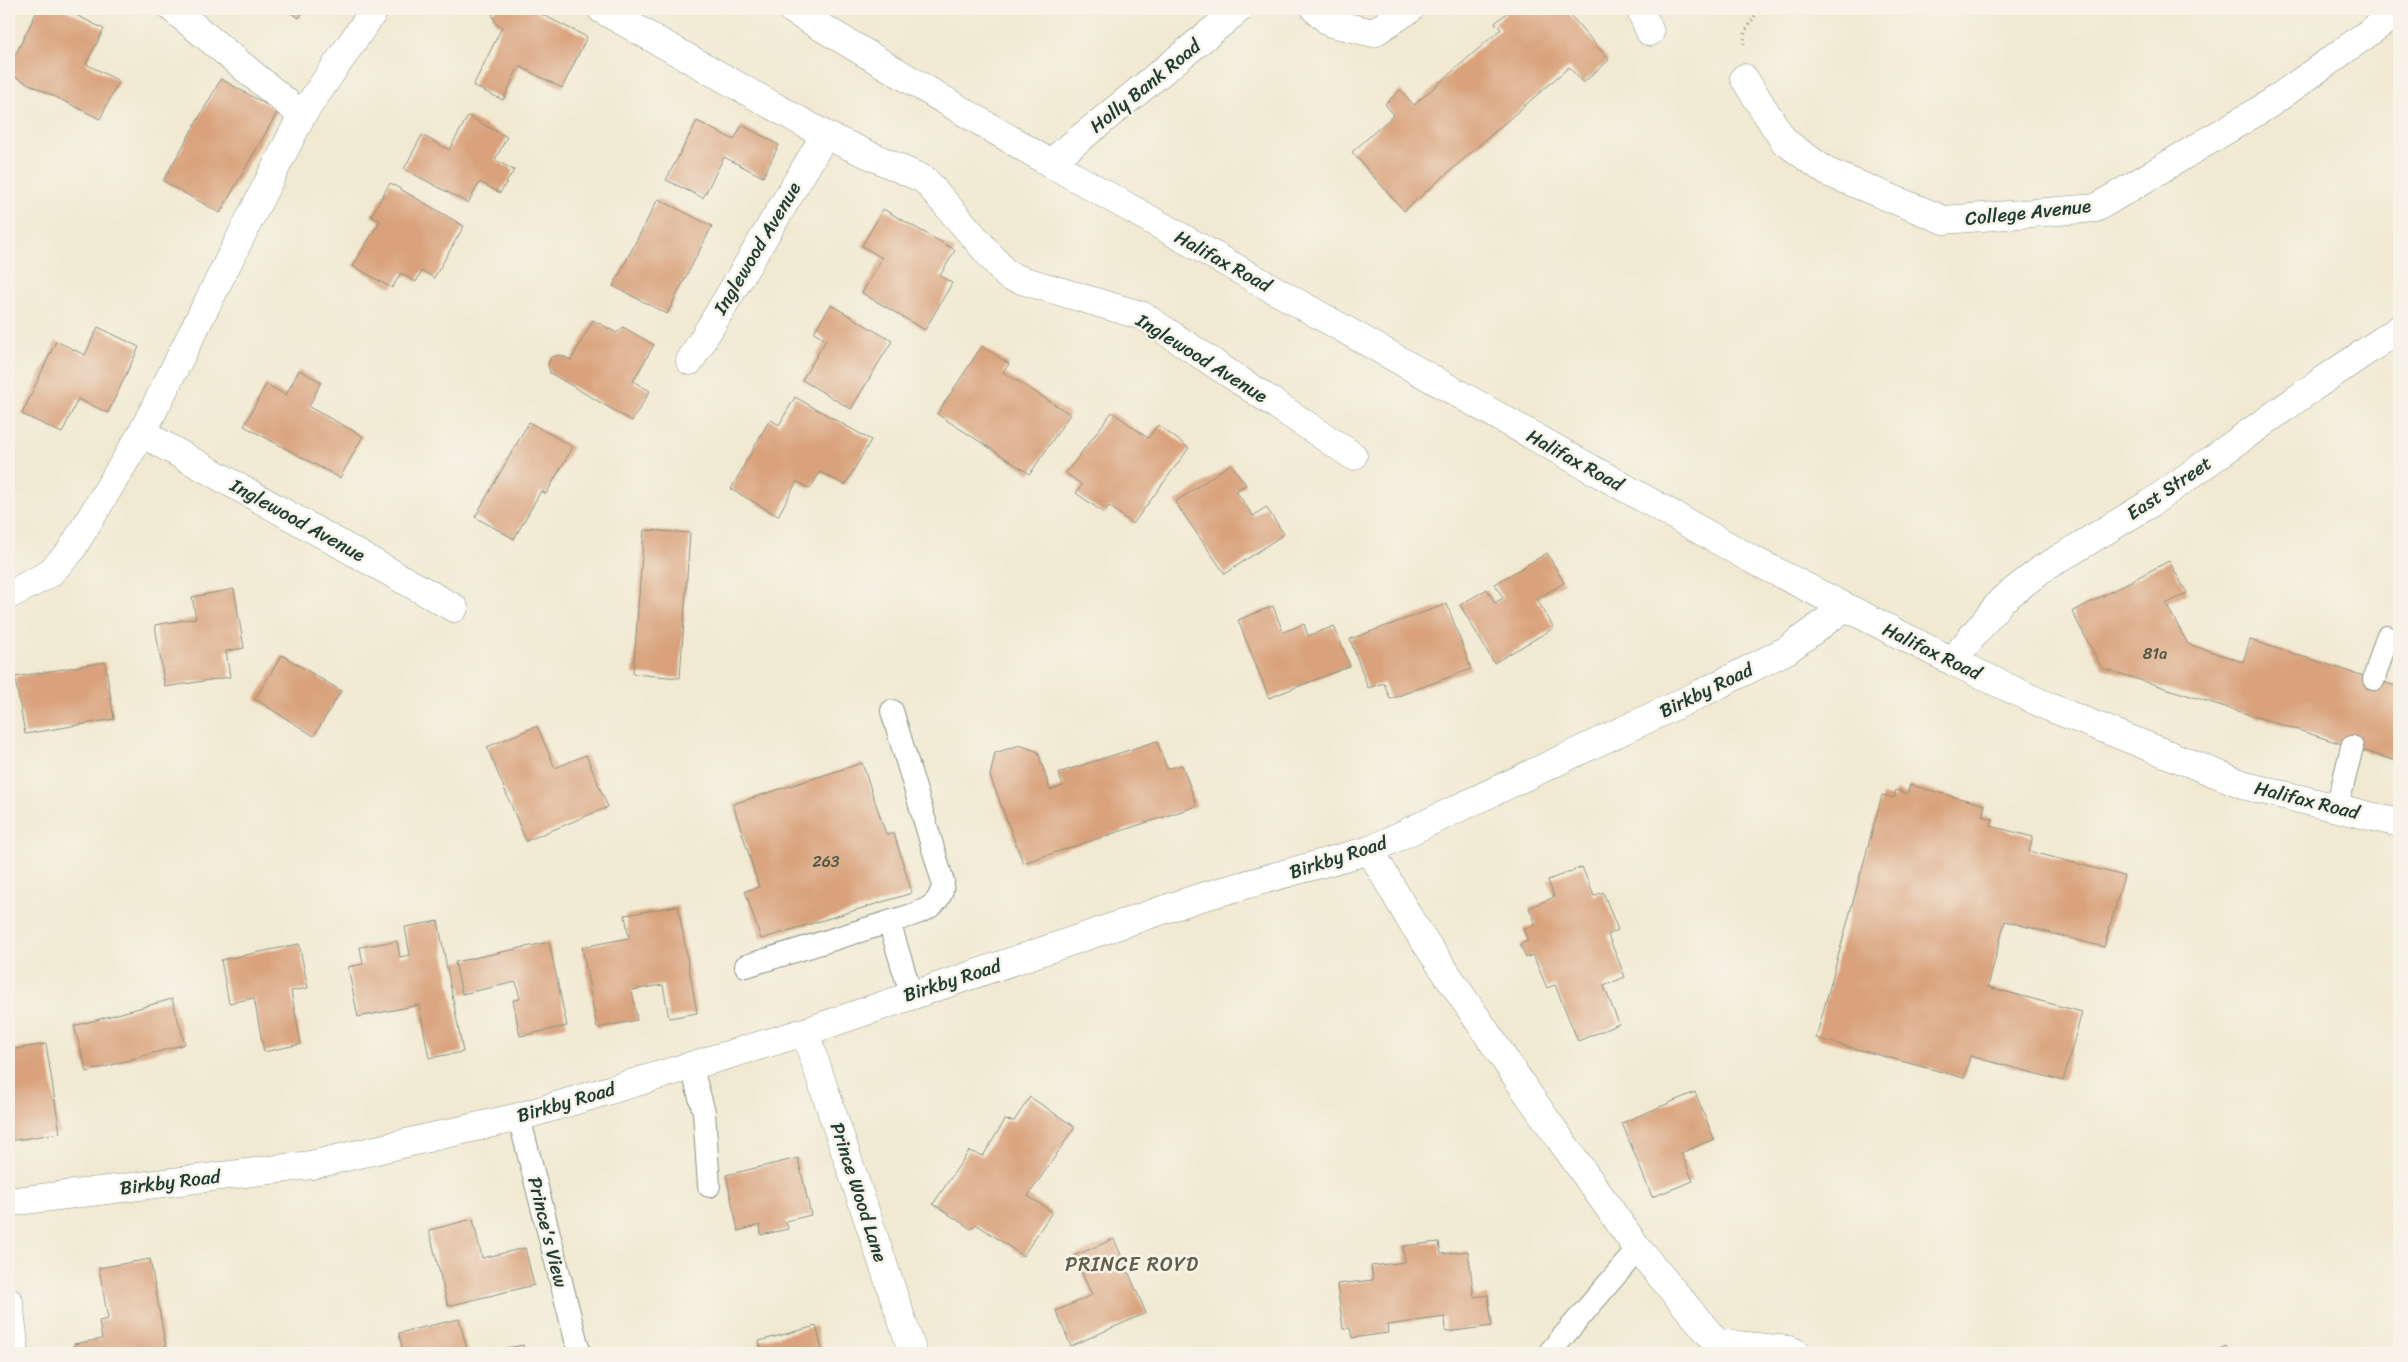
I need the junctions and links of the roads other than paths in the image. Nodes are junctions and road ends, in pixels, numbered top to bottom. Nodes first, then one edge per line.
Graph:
1 (174, 9) edge
2 (375, 9) edge
3 (601, 9) edge
4 (791, 9) edge
5 (1239, 9) edge
6 (1315, 9) edge
7 (1410, 9) edge
8 (2399, 11) edge
9 (1744, 78) dead end
10 (302, 115) junction
11 (824, 135) junction
12 (1050, 163) junction
13 (2399, 329) edge
14 (690, 361) dead end
15 (142, 433) junction
16 (1353, 456) dead end
17 (9, 595) edge
18 (1845, 607) junction
19 (454, 608) dead end
20 (2387, 637) dead end
21 (1952, 661) junction
22 (2374, 679) dead end
23 (892, 711) dead end
24 (2352, 747) dead end
25 (2337, 808) junction
26 (2399, 823) edge
27 (1370, 850) junction
28 (889, 922) junction
29 (746, 966) dead end
30 (911, 994) junction
31 (805, 1032) junction
32 (691, 1065) junction
33 (519, 1117) junction
34 (709, 1186) dead end
35 (9, 1202) edge
36 (1638, 1249) junction
37 (9, 1302) edge
38 (578, 1348) dead end
39 (15, 1353) edge
40 (913, 1353) edge
41 (1549, 1353) edge
42 (1797, 1353) edge

1 - 10 main road
2 - 10 main road
3 - 11 main road, Inglewood Avenue
4 - 12 main road, Halifax Road
5 - 12 main road, Holly Bank Road
6 - 7 main road
8 - 9 main road, College Avenue
10 - 15 main road
11 - 14 main road, Inglewood Avenue
11 - 16 main road, Inglewood Avenue
12 - 18 main road, Halifax Road
13 - 21 main road, East Street
15 - 17 main road
15 - 19 main road, Inglewood Avenue
18 - 21 main road, Halifax Road
18 - 27 main road, Birkby Road
20 - 22 lane
21 - 25 main road, Halifax Road
23 - 28 lane
24 - 25 lane
25 - 26 main road, Halifax Road
27 - 30 main road, Birkby Road
27 - 36 main road
28 - 29 lane
28 - 30 lane
30 - 31 main road, Birkby Road
31 - 32 main road, Birkby Road
31 - 40 main road, Prince Wood Lane
32 - 33 main road, Birkby Road
32 - 34 lane
33 - 35 main road, Birkby Road
33 - 38 lane, Prince's View
36 - 41 lane
36 - 42 main road
37 - 39 main road

